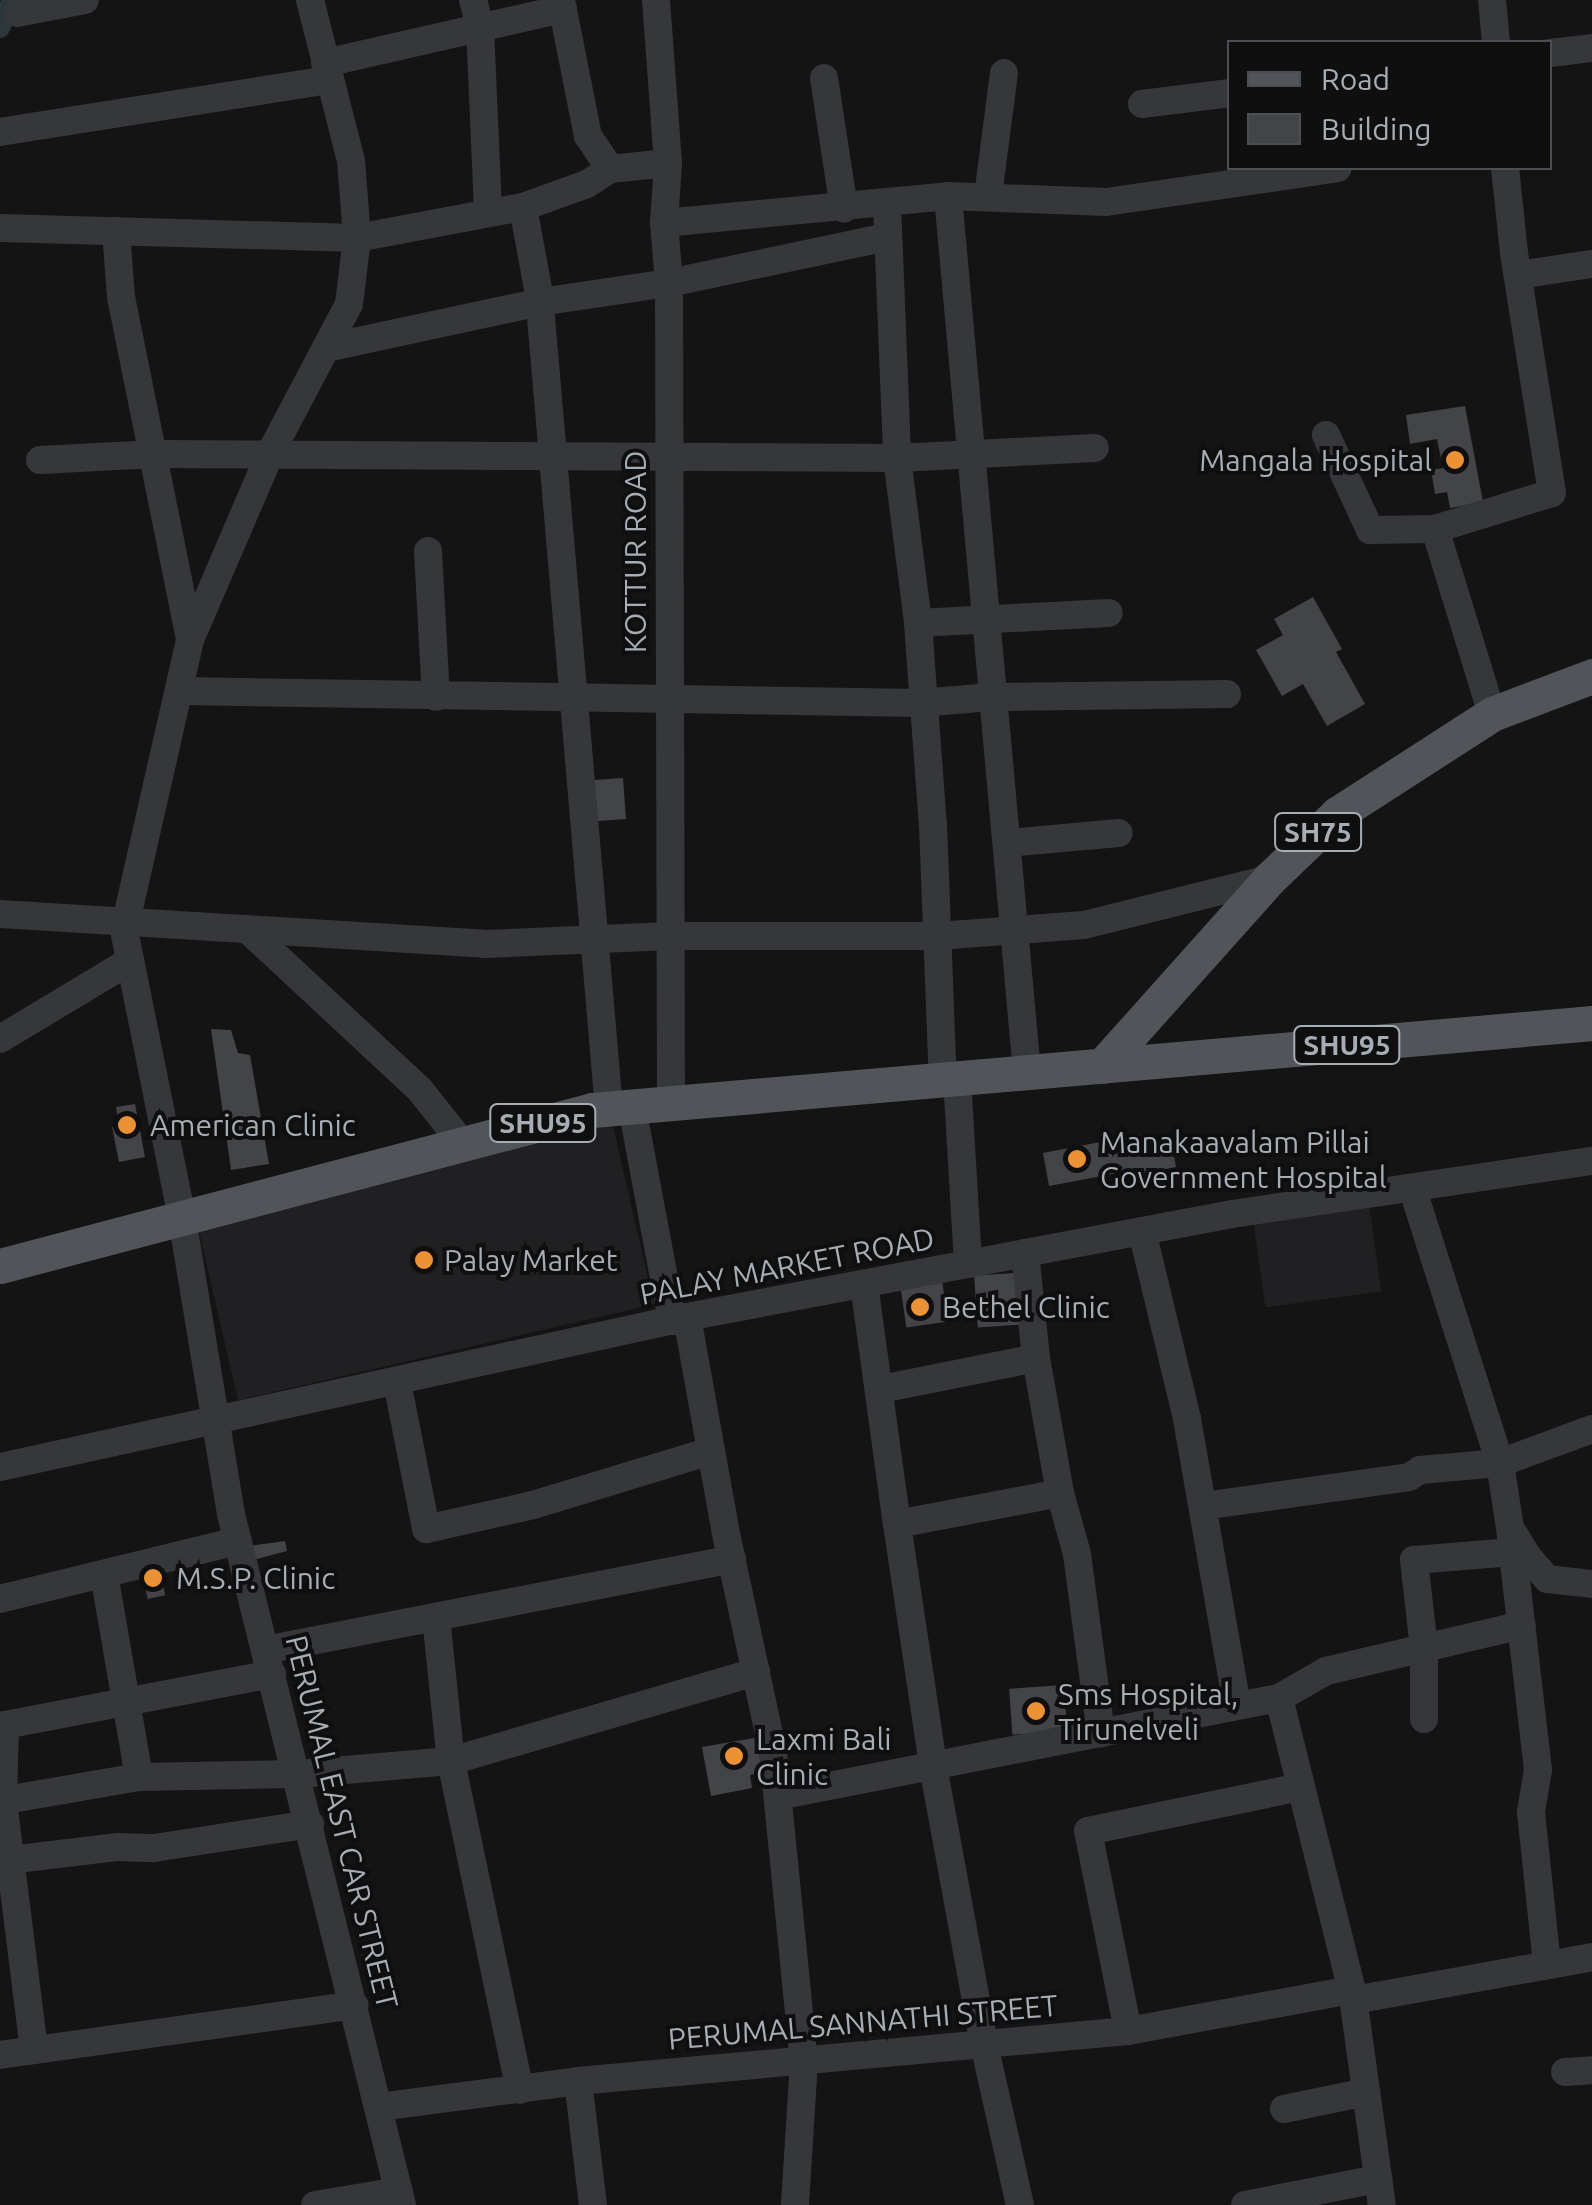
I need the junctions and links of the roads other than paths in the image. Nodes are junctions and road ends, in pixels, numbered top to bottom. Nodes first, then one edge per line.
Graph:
1 (86, 0) edge
2 (310, 0) edge
3 (656, 0) edge
4 (1492, 0) edge
5 (562, 4) edge
6 (17, 13) dead end
7 (476, 14) edge
8 (1496, 40) edge
9 (1592, 48) edge
10 (1552, 53) edge
11 (327, 72) junction
12 (1004, 73) dead end
13 (824, 78) dead end
14 (1227, 94) edge
15 (1142, 104) dead end
16 (0, 132) edge
17 (668, 163) junction
18 (610, 169) junction
19 (1324, 170) edge
20 (1506, 170) edge
21 (948, 196) junction
22 (988, 196) junction
23 (886, 204) junction
24 (523, 207) junction
25 (844, 208) junction
26 (488, 214) junction
27 (664, 223) junction
28 (0, 228) edge
29 (116, 231) junction
30 (888, 237) junction
31 (357, 238) junction
32 (1592, 264) edge
33 (1518, 275) junction
34 (669, 283) junction
35 (540, 302) junction
36 (326, 348) junction
37 (1326, 435) dead end
38 (1096, 448) dead end
39 (156, 454) junction
40 (270, 454) junction
41 (552, 456) junction
42 (667, 456) junction
43 (969, 456) junction
44 (897, 458) junction
45 (40, 460) dead end
46 (1435, 529) junction
47 (428, 550) dead end
48 (1110, 614) dead end
49 (984, 622) junction
50 (918, 623) junction
51 (190, 640) junction
52 (1592, 676) edge
53 (179, 691) junction
54 (1227, 694) dead end
55 (436, 697) junction
56 (992, 697) junction
57 (573, 700) junction
58 (668, 702) junction
59 (921, 703) junction
60 (1492, 714) junction
61 (1119, 833) dead end
62 (1007, 842) junction
63 (1269, 879) junction
64 (0, 914) edge
65 (126, 919) junction
66 (247, 929) junction
67 (1016, 930) junction
68 (670, 936) junction
69 (938, 936) junction
70 (592, 940) junction
71 (130, 961) junction
72 (1592, 1024) edge
73 (0, 1039) edge
74 (1102, 1066) junction
75 (1027, 1072) junction
76 (950, 1079) junction
77 (671, 1104) junction
78 (621, 1108) junction
79 (463, 1144) junction
80 (1592, 1161) edge
81 (1412, 1188) junction
82 (182, 1218) junction
83 (1142, 1231) junction
84 (1025, 1253) junction
85 (968, 1264) junction
86 (0, 1266) edge
87 (864, 1284) junction
88 (679, 1319) junction
89 (1036, 1358) junction
90 (397, 1382) junction
91 (882, 1389) junction
92 (213, 1422) junction
93 (1592, 1428) edge
94 (711, 1452) junction
95 (1500, 1464) junction
96 (0, 1467) edge
97 (1060, 1493) junction
98 (1203, 1506) junction
99 (898, 1524) junction
100 (1511, 1540) junction
101 (238, 1541) junction
102 (732, 1559) junction
103 (104, 1574) junction
104 (1592, 1584) edge
105 (0, 1599) edge
106 (436, 1617) junction
107 (1522, 1625) junction
108 (1424, 1648) junction
109 (268, 1662) junction
110 (756, 1672) junction
111 (1279, 1698) junction
112 (126, 1702) junction
113 (1238, 1706) junction
114 (1424, 1719) dead end
115 (1101, 1733) junction
116 (451, 1762) junction
117 (933, 1766) junction
118 (297, 1774) junction
119 (139, 1777) junction
120 (1301, 1788) junction
121 (778, 1796) junction
122 (1, 1800) edge
123 (310, 1824) junction
124 (4, 1860) edge
125 (1592, 1957) edge
126 (1547, 1965) junction
127 (1353, 1995) junction
128 (354, 2004) junction
129 (1128, 2031) junction
130 (984, 2044) junction
131 (34, 2050) junction
132 (0, 2055) edge
133 (804, 2060) junction
134 (578, 2081) junction
135 (520, 2090) junction
136 (1366, 2092) junction
137 (378, 2107) junction
138 (1284, 2109) dead end
139 (1380, 2192) edge
140 (401, 2198) edge
141 (316, 2205) edge
142 (592, 2205) edge
143 (795, 2205) edge
144 (1020, 2205) edge
145 (1244, 2205) edge

1 - 6 street
2 - 11 street
3 - 17 street, KOTTUR ROAD
4 - 8 street
5 - 7 street
5 - 18 street
7 - 11 street
7 - 26 street
9 - 10 street
11 - 16 street
11 - 31 street
12 - 22 street
13 - 25 street
14 - 15 street
17 - 18 street
17 - 27 street, KOTTUR ROAD
18 - 24 street
19 - 22 street
20 - 33 street
21 - 22 street
21 - 23 street
21 - 43 street
23 - 25 street
23 - 30 street
24 - 26 street
24 - 35 street
25 - 27 street
26 - 31 street
27 - 34 street, KOTTUR ROAD
28 - 29 street
29 - 31 street
29 - 39 street
30 - 34 street
30 - 44 street
31 - 36 street
32 - 33 street
33 - 46 street
34 - 35 street
34 - 42 street, KOTTUR ROAD
35 - 36 street
35 - 41 street
36 - 40 street
37 - 46 street
38 - 43 street
39 - 40 street
39 - 45 street
39 - 51 street
40 - 41 street
40 - 51 street
41 - 42 street
41 - 57 street
42 - 44 street
42 - 58 street, KOTTUR ROAD
43 - 44 street
43 - 49 street
44 - 50 street
46 - 60 street
47 - 55 street
48 - 49 street
49 - 50 street
49 - 56 street
50 - 59 street
51 - 53 street, PERUMAL EAST CAR STREET
52 - 60 main road, SH75
53 - 55 street
53 - 65 street, PERUMAL EAST CAR STREET
54 - 56 street
55 - 57 street
56 - 59 street
56 - 62 street
57 - 58 street
57 - 70 street
58 - 59 street
58 - 68 street, KOTTUR ROAD
59 - 69 street
60 - 63 main road, SH75
61 - 62 street
62 - 67 street
63 - 67 street
63 - 74 main road, SH75
64 - 65 street
65 - 66 street
65 - 71 street, PERUMAL EAST CAR STREET
66 - 70 street
66 - 79 street
67 - 69 street
67 - 75 street
68 - 69 street
68 - 70 street
68 - 77 street, KOTTUR ROAD
69 - 76 street
70 - 78 street
71 - 73 street
71 - 82 street, PERUMAL EAST CAR STREET
72 - 74 main road, SHU95
74 - 75 main road, SHU95
75 - 76 main road, SHU95
76 - 77 main road, SHU95
76 - 85 street
77 - 78 main road, SHU95
78 - 79 main road, SHU95
78 - 88 street
79 - 82 main road, SHU95
80 - 81 street, PALAY MARKET ROAD
81 - 83 street, PALAY MARKET ROAD
81 - 95 street
82 - 86 main road, SHU95
82 - 92 street, PERUMAL EAST CAR STREET
83 - 84 street, PALAY MARKET ROAD
83 - 98 street
84 - 85 street, PALAY MARKET ROAD
84 - 89 street
85 - 87 street, PALAY MARKET ROAD
87 - 88 street, PALAY MARKET ROAD
87 - 91 street
88 - 90 street, PALAY MARKET ROAD
88 - 94 street
89 - 91 street
89 - 97 street
90 - 92 street, PALAY MARKET ROAD
90 - 94 street
91 - 99 street
92 - 96 street, PALAY MARKET ROAD
92 - 101 street, PERUMAL EAST CAR STREET
93 - 95 street
94 - 102 street
95 - 98 street
95 - 100 street
97 - 99 street
97 - 115 street
98 - 113 street
99 - 117 street
100 - 104 street
100 - 107 street
100 - 108 street
101 - 103 street
101 - 109 street, PERUMAL EAST CAR STREET
102 - 106 street
102 - 110 street
103 - 105 street
103 - 112 street
106 - 109 street
106 - 116 street
107 - 108 street
107 - 126 street
108 - 111 street
108 - 114 street
109 - 112 street
109 - 118 street, PERUMAL EAST CAR STREET
110 - 116 street
110 - 121 street
111 - 113 street
111 - 120 street
112 - 119 street
112 - 122 street
113 - 115 street
115 - 117 street
116 - 118 street
116 - 135 street
117 - 121 street
117 - 130 street
118 - 119 street
118 - 123 street, PERUMAL EAST CAR STREET
119 - 122 street
120 - 127 street
120 - 129 street
121 - 133 street
122 - 124 street
123 - 124 street
123 - 128 street, PERUMAL EAST CAR STREET
124 - 131 street
125 - 126 street, PERUMAL SANNATHI STREET
126 - 127 street, PERUMAL SANNATHI STREET
127 - 129 street, PERUMAL SANNATHI STREET
127 - 136 street
128 - 131 street
128 - 137 street, PERUMAL EAST CAR STREET
129 - 130 street, PERUMAL SANNATHI STREET
130 - 133 street, PERUMAL SANNATHI STREET
130 - 144 street
131 - 132 street
133 - 134 street, PERUMAL SANNATHI STREET
133 - 143 street
134 - 135 street, PERUMAL SANNATHI STREET
134 - 142 street
135 - 137 street, PERUMAL SANNATHI STREET
136 - 138 street
136 - 139 street
137 - 140 street, PERUMAL EAST CAR STREET
139 - 145 street
140 - 141 street

